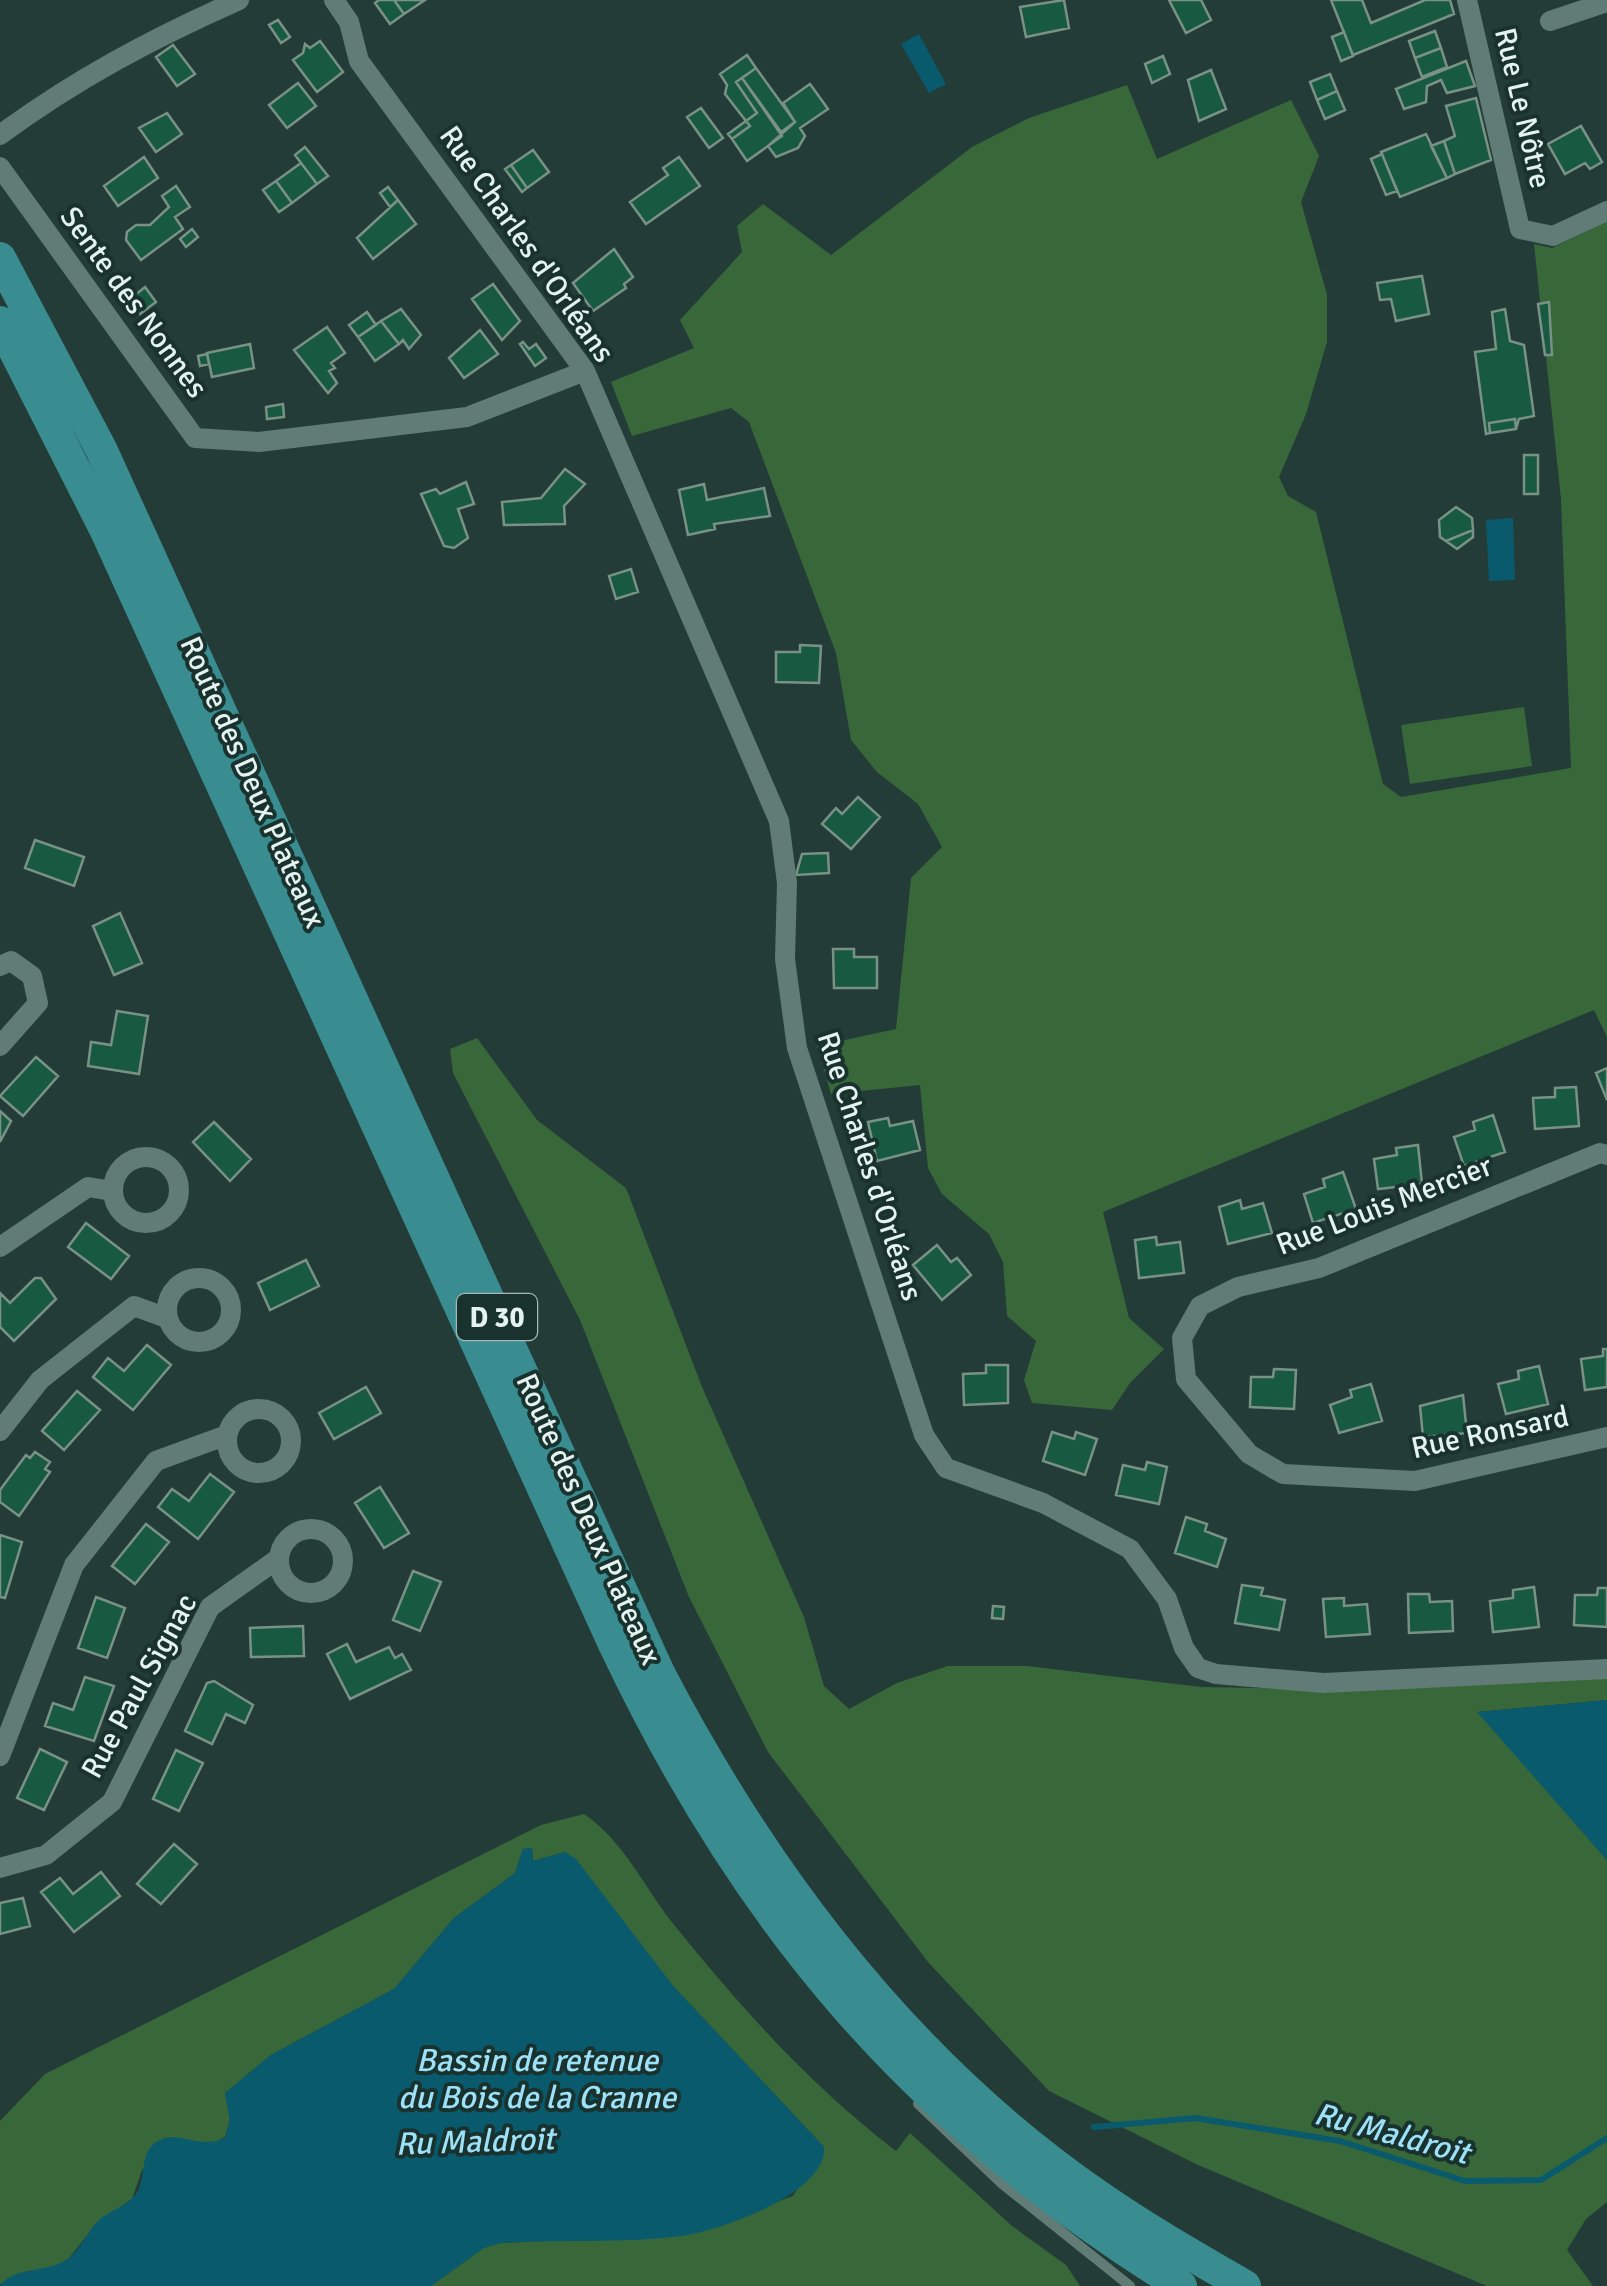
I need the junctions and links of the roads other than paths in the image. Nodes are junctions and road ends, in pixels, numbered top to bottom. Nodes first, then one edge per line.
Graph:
1 (239, 0) edge
2 (334, 0) edge
3 (1467, 0) edge
4 (1607, 2) edge
5 (1550, 21) dead end
6 (0, 135) edge
7 (0, 167) edge
8 (1607, 211) edge
9 (0, 258) edge
10 (0, 322) edge
11 (585, 371) junction
12 (0, 966) edge
13 (0, 1046) edge
14 (1607, 1155) edge
15 (112, 1191) dead end
16 (0, 1247) edge
17 (167, 1318) dead end
18 (1186, 1379) joint
19 (0, 1431) edge
20 (227, 1435) dead end
21 (1607, 1437) edge
22 (279, 1558) dead end
23 (1607, 1668) edge
24 (0, 1756) edge
25 (0, 1868) edge
26 (863, 2027) junction
27 (878, 2061) dead end
28 (911, 2096) dead end
29 (1130, 2286) edge
30 (1181, 2286) edge
31 (1245, 2286) edge

1 - 6 street
2 - 11 street, Rue Charles d'Orléans
3 - 8 street, Rue Le Nôtre
4 - 5 street
7 - 11 street, Sente des Nonnes
9 - 31 main road, Route des Deux Plateaux / D 30
10 - 26 main road, Route des Deux Plateaux / D 30
11 - 23 street, Rue Charles d'Orléans
12 - 13 street
14 - 18 street, Rue Louis Mercier
15 - 16 street
17 - 19 street
18 - 21 street, Rue Ronsard
20 - 24 street
22 - 25 street, Rue Paul Signac
26 - 27 lane
26 - 30 main road, Route des Deux Plateaux / D 30
28 - 29 lane

